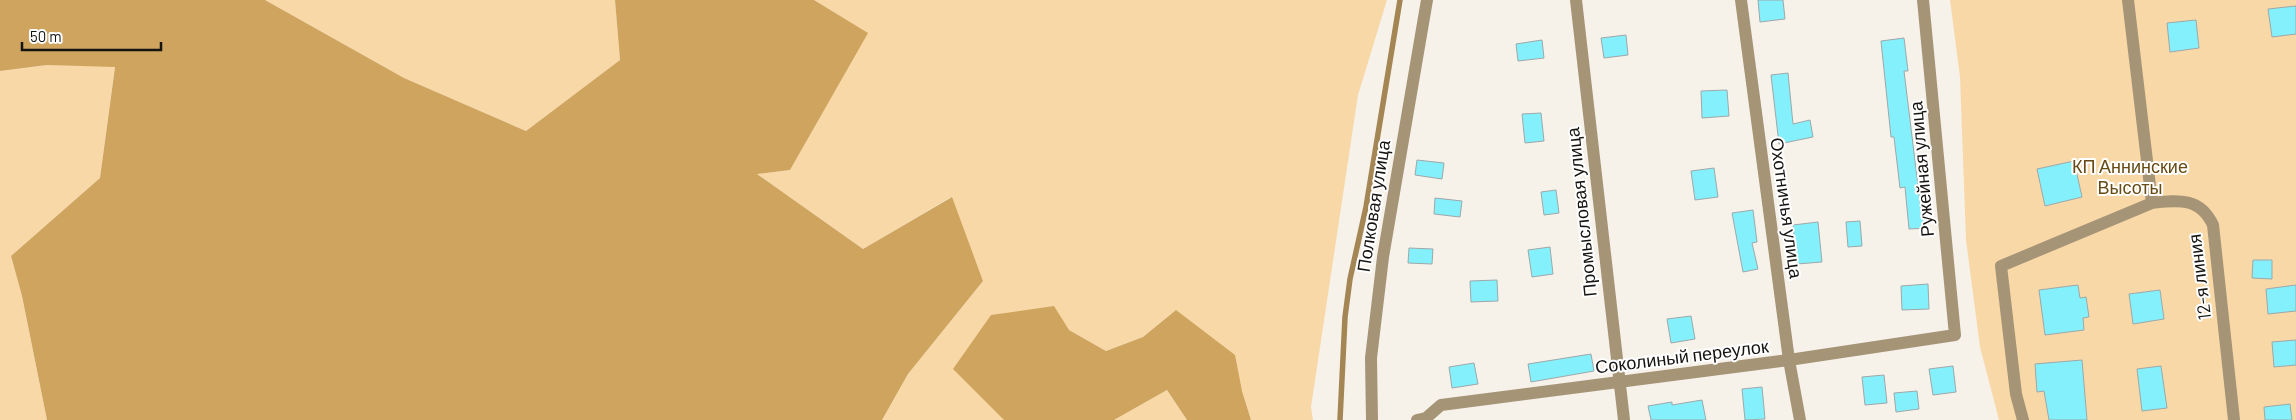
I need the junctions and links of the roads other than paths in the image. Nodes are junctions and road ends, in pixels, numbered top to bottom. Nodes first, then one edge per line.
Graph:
1 (1427, 0) edge
2 (1576, 0) edge
3 (1741, 0) edge
4 (1923, 0) edge
5 (2128, 0) edge
6 (2152, 203) junction
7 (1956, 335) joint
8 (1790, 360) junction
9 (1619, 382) junction
10 (1423, 419) edge
11 (1372, 420) edge
12 (1624, 420) edge
13 (1800, 420) edge
14 (2023, 420) edge
15 (2234, 420) edge

1 - 11 street, Полковая улица
2 - 9 street, Промысловая улица
3 - 8 street, Охотничья улица
4 - 7 street, Ружейная улица
5 - 6 street
6 - 14 street, 12-я линия
6 - 15 street, 12-я линия
7 - 8 street, Соколиный переулок
8 - 9 street, Соколиный переулок
8 - 13 street, Охотничья улица
9 - 10 street, Соколиный переулок
9 - 12 street, Промысловая улица

